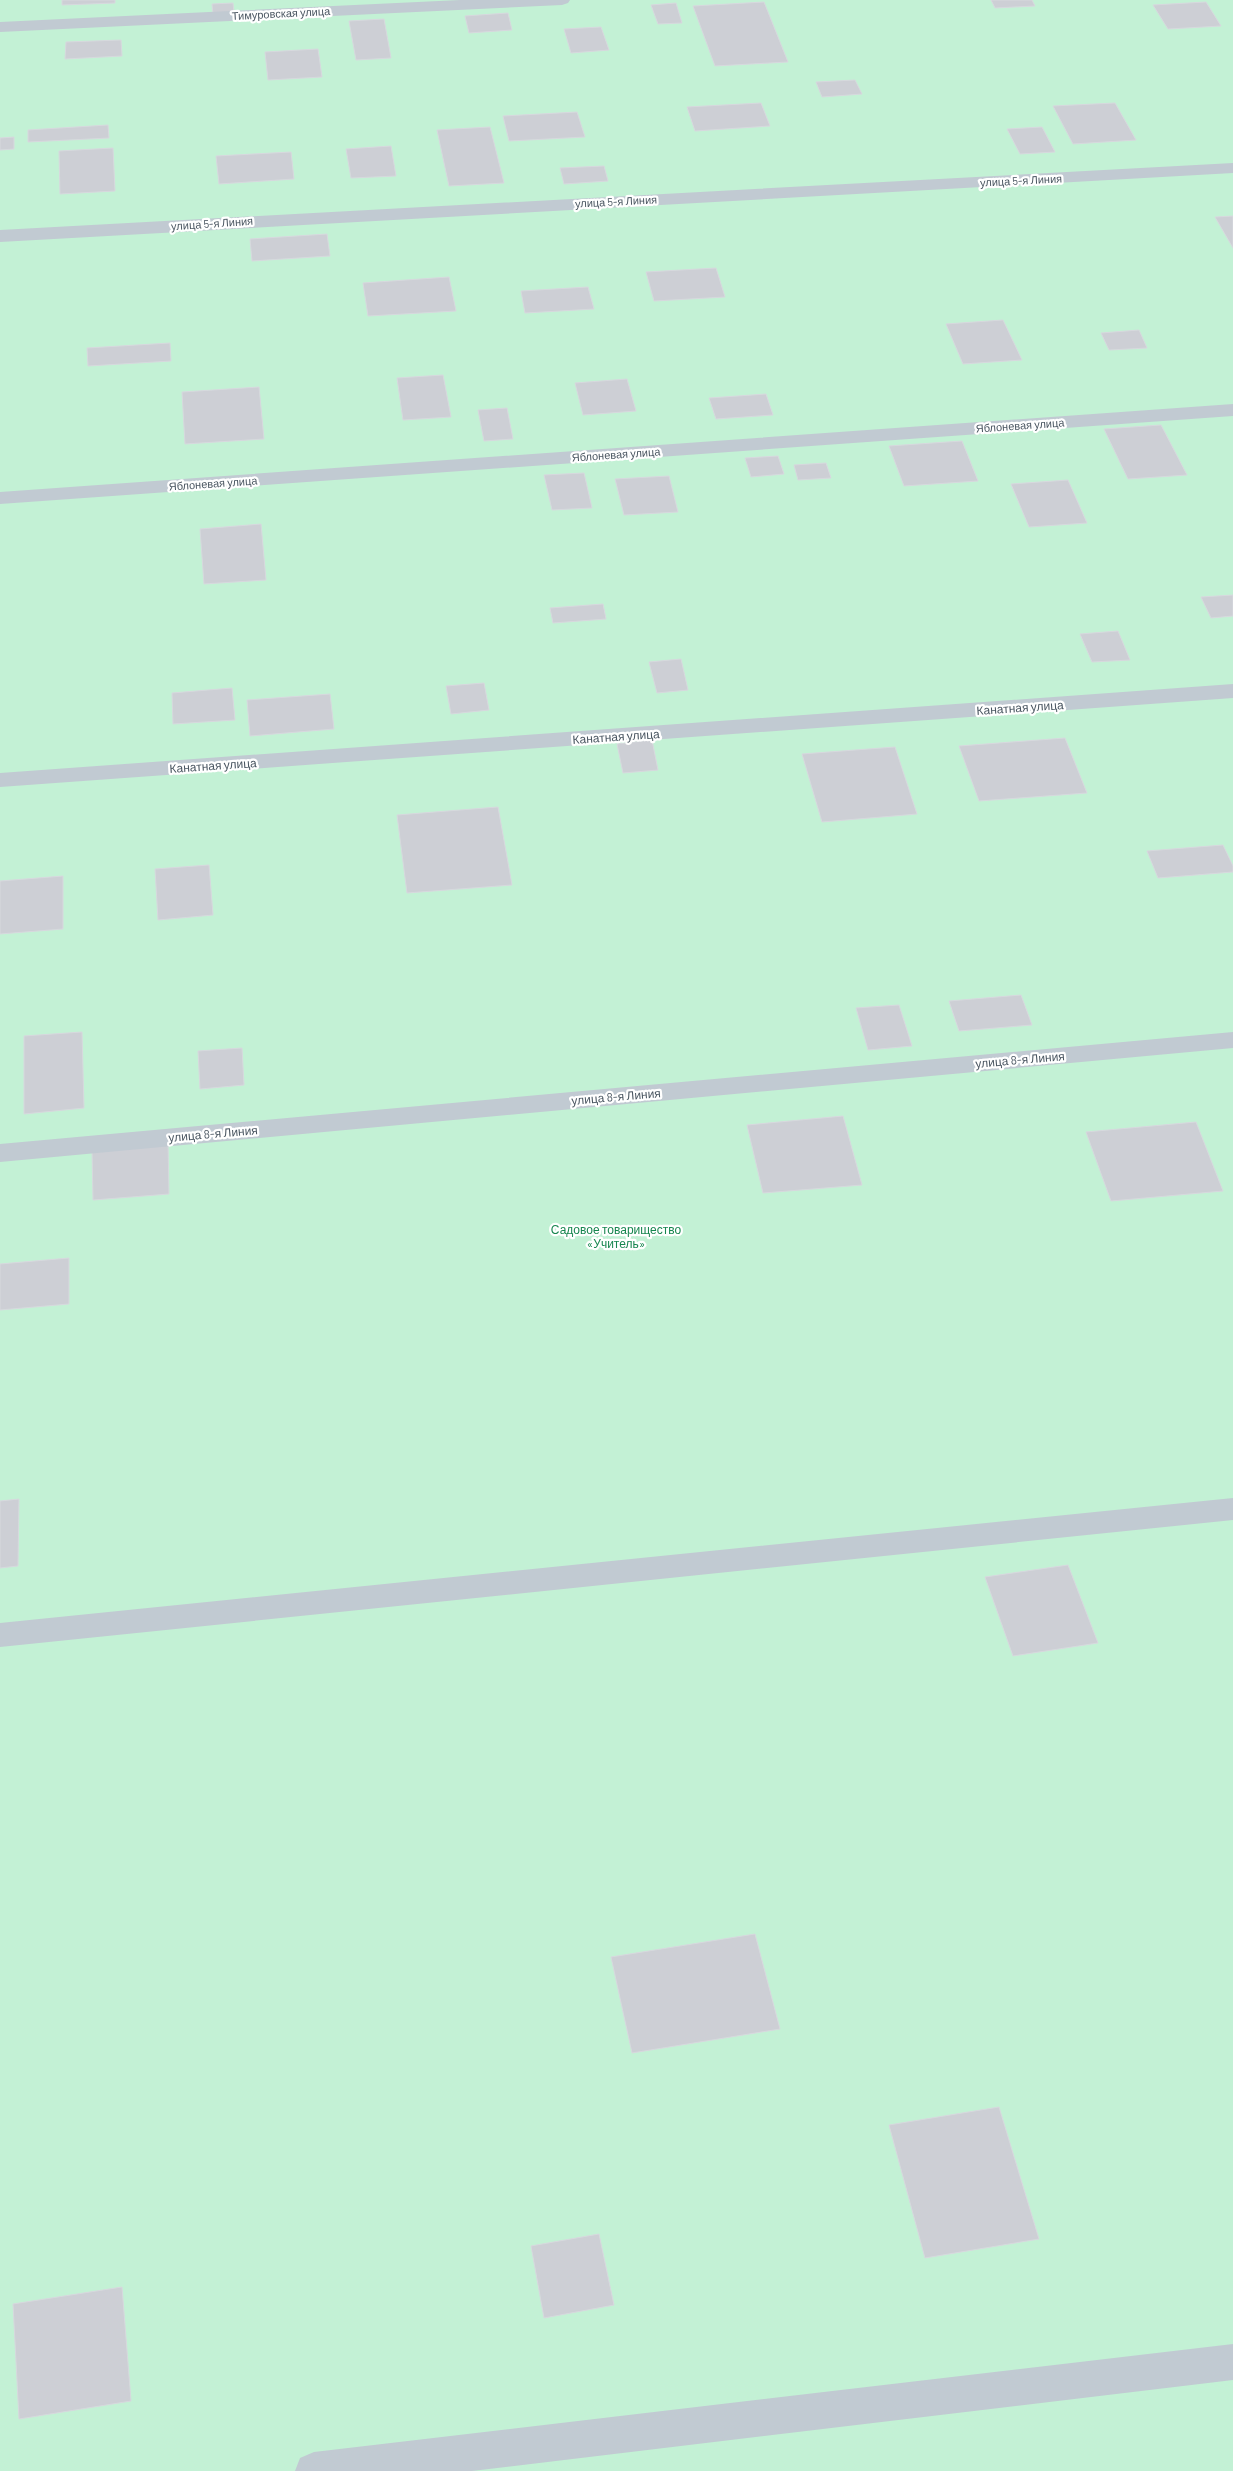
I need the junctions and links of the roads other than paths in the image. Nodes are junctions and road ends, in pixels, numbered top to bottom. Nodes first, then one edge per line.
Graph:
1 (562, 0) edge
2 (0, 27) edge
3 (1233, 168) edge
4 (0, 236) edge
5 (1233, 410) edge
6 (0, 498) edge
7 (1233, 692) edge
8 (0, 780) edge
9 (1233, 1040) edge
10 (0, 1153) edge
11 (1233, 1509) edge
12 (0, 1636) edge
13 (1233, 2362) edge
14 (314, 2471) edge

1 - 2 street, Тимуровская улица
3 - 4 street, улица 5-я Линия
5 - 6 street, Яблоневая улица
7 - 8 street, Канатная улица
9 - 10 street, улица 8-я Линия
11 - 12 street
13 - 14 street

